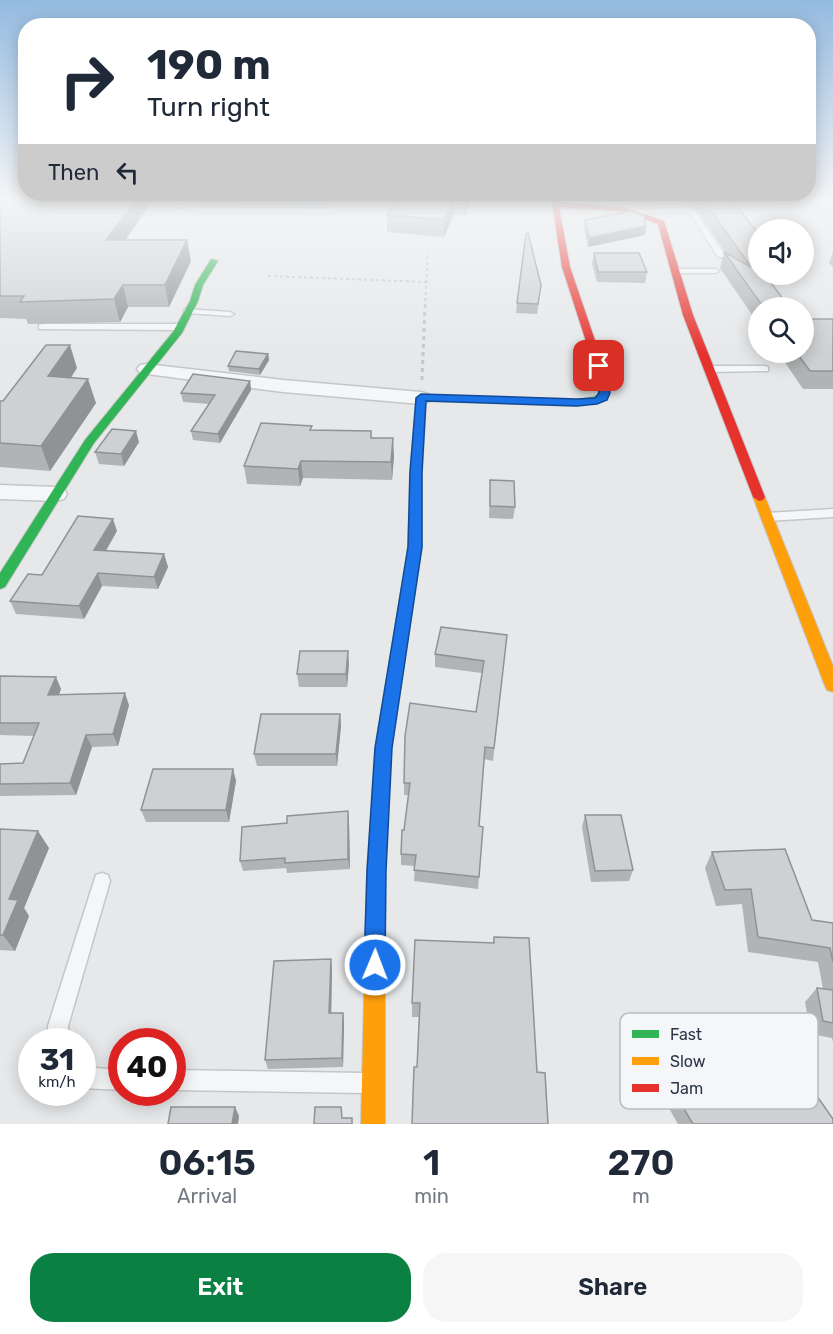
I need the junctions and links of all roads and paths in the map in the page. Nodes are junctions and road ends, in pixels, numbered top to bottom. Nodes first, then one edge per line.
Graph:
1 (563, 249) edge
2 (669, 249) edge
3 (717, 249) edge
4 (428, 252) dead end
5 (721, 255) dead end
6 (214, 261) dead end
7 (676, 271) junction
8 (716, 271) dead end
9 (268, 276) dead end
10 (426, 282) junction
11 (188, 311) junction
12 (230, 314) dead end
13 (42, 327) edge
14 (178, 327) junction
15 (146, 369) junction
16 (709, 369) junction
17 (765, 369) dead end
18 (421, 398) junction
19 (0, 492) edge
20 (56, 494) junction
21 (833, 513) edge
22 (767, 517) junction
23 (0, 584) edge
24 (815, 641) junction
25 (833, 644) edge
26 (833, 686) edge
27 (102, 880) dead end
28 (58, 1028) edge
29 (186, 1080) edge
30 (373, 1083) junction
31 (374, 1124) edge

1 - 18 street
2 - 7 street
3 - 5 lane
4 - 10 path
6 - 11 street
7 - 8 lane
7 - 16 street
9 - 10 path
10 - 18 path
11 - 12 lane
11 - 14 street
13 - 14 lane
14 - 15 street
15 - 18 street
15 - 20 street
16 - 17 lane
16 - 22 street
18 - 30 street
19 - 20 street
20 - 23 street
21 - 22 lane
22 - 24 street
24 - 25 lane
24 - 26 street
27 - 28 lane
29 - 30 lane
30 - 31 street

